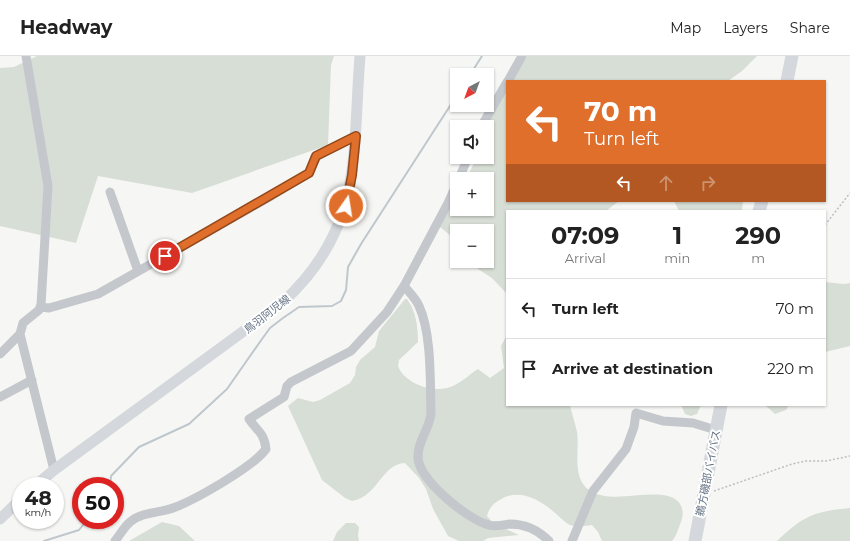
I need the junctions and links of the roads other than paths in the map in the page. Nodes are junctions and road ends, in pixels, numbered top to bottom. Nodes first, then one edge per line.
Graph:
1 (26, 56) edge
2 (360, 56) edge
3 (522, 56) edge
4 (792, 56) edge
5 (508, 80) edge
6 (787, 80) edge
7 (506, 84) edge
8 (485, 120) edge
9 (356, 136) junction
10 (110, 192) dead end
11 (450, 199) edge
12 (138, 271) junction
13 (404, 286) junction
14 (40, 308) junction
15 (20, 334) junction
16 (0, 354) edge
17 (32, 380) junction
18 (0, 397) edge
19 (721, 406) edge
20 (716, 430) junction
21 (54, 470) junction
22 (46, 477) edge
23 (12, 508) edge
24 (0, 519) edge
25 (114, 541) edge
26 (549, 541) edge
27 (572, 541) edge
28 (695, 541) edge

1 - 14 street
2 - 9 main road, 鳥羽阿児線
3 - 5 street
4 - 6 highway
7 - 8 street
9 - 12 street
9 - 21 main road, 鳥羽阿児線
10 - 12 street
11 - 13 street
12 - 14 street
13 - 25 street
13 - 26 street
14 - 15 street
15 - 16 street
15 - 17 street
17 - 18 street
17 - 21 street
19 - 20 highway, 鵜方磯部バイパス
20 - 27 street
20 - 28 highway, 鵜方磯部バイパス
21 - 22 main road, 鳥羽阿児線
23 - 24 main road

